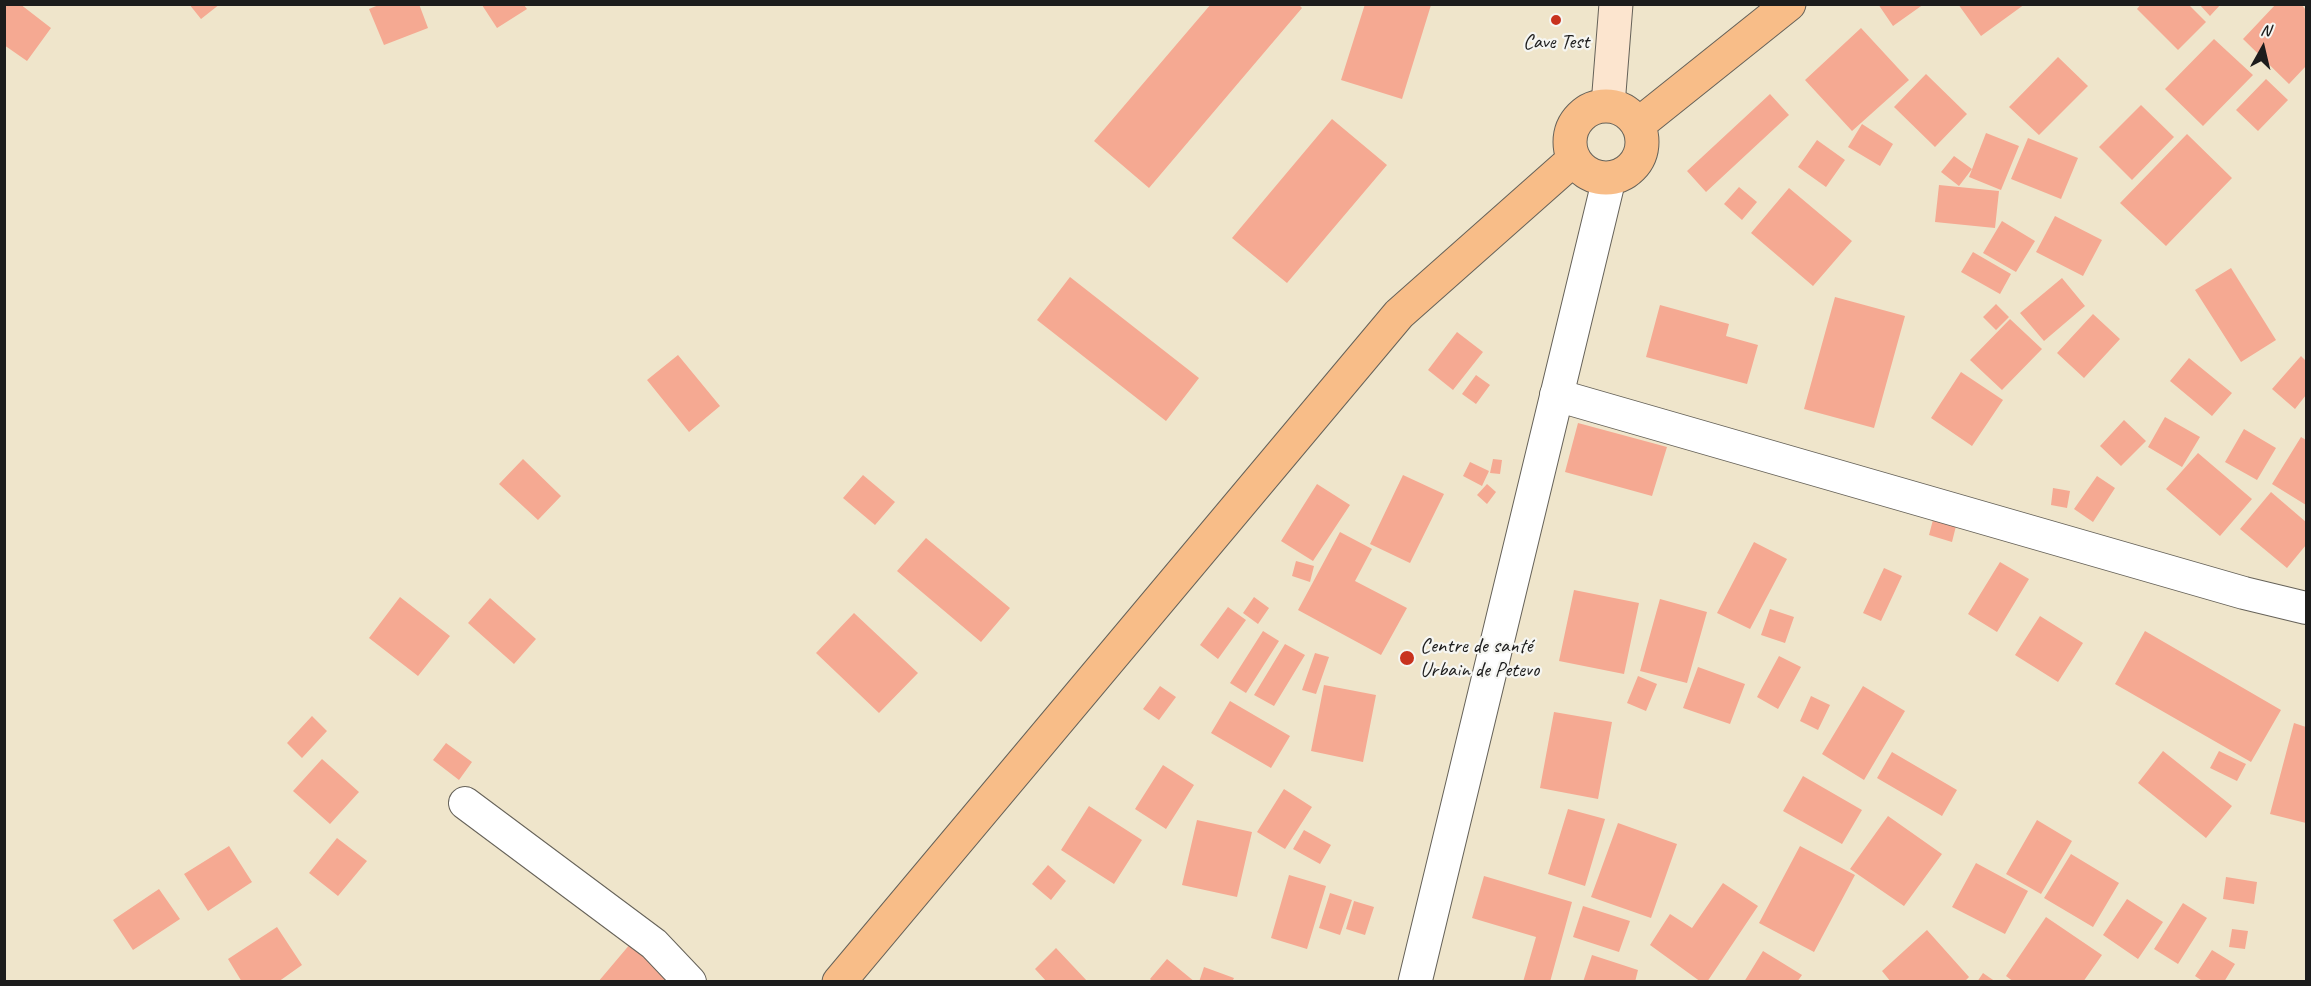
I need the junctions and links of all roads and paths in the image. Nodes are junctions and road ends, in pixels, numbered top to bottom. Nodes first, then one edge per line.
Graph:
1 (1616, 4) edge
2 (1789, 4) edge
3 (1608, 105) junction
4 (1639, 124) junction
5 (1574, 159) junction
6 (1609, 179) junction
7 (1556, 395) junction
8 (2307, 609) edge
9 (465, 803) dead end
10 (690, 981) edge
11 (839, 981) edge
12 (1415, 981) edge

1 - 3 main road
2 - 4 main road
3 - 4 main road
3 - 5 main road
4 - 6 main road
5 - 6 main road
5 - 11 main road
6 - 7 street
7 - 8 street
7 - 12 street
9 - 10 street

